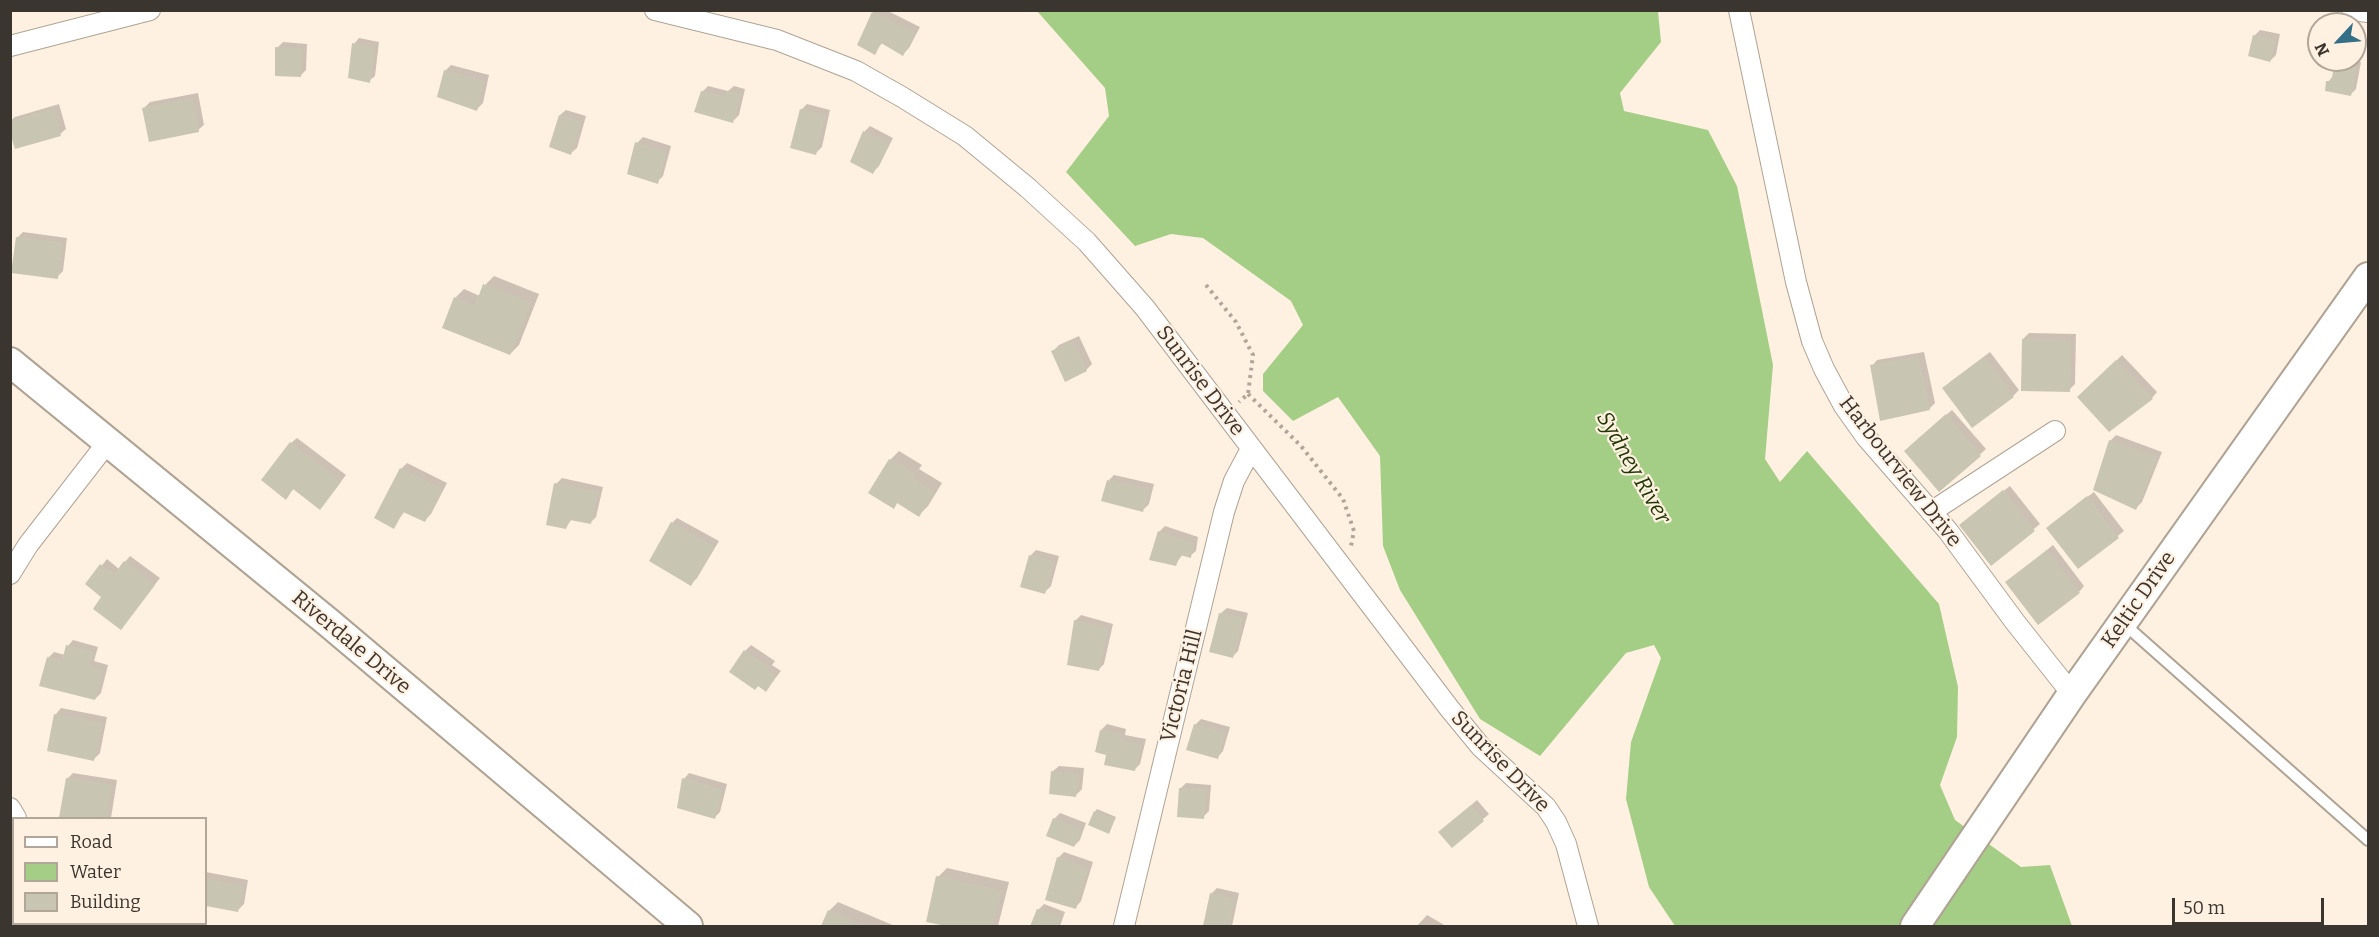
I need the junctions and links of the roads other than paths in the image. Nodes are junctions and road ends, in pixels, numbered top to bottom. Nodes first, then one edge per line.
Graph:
1 (150, 10) edge
2 (655, 10) edge
3 (1739, 10) edge
4 (2352, 10) edge
5 (2368, 12) edge
6 (10, 46) edge
7 (2368, 277) edge
8 (10, 362) edge
9 (2055, 431) dead end
10 (107, 443) junction
11 (1251, 449) junction
12 (1931, 512) junction
13 (10, 574) edge
14 (2123, 623) junction
15 (2072, 694) junction
16 (2368, 840) edge
17 (688, 927) edge
18 (1124, 927) edge
19 (1588, 927) edge
20 (1915, 927) edge

1 - 6 street
2 - 11 street, Sunrise Drive
3 - 12 street, Harbourview Drive
4 - 5 street
7 - 14 main road, Keltic Drive
8 - 10 main road, Riverdale Drive
9 - 12 street
10 - 13 street
10 - 17 main road, Riverdale Drive
11 - 18 street, Victoria Hill
11 - 19 street, Sunrise Drive
12 - 15 street, Harbourview Drive
14 - 15 main road, Keltic Drive
14 - 16 lane
15 - 20 main road, Keltic Drive

